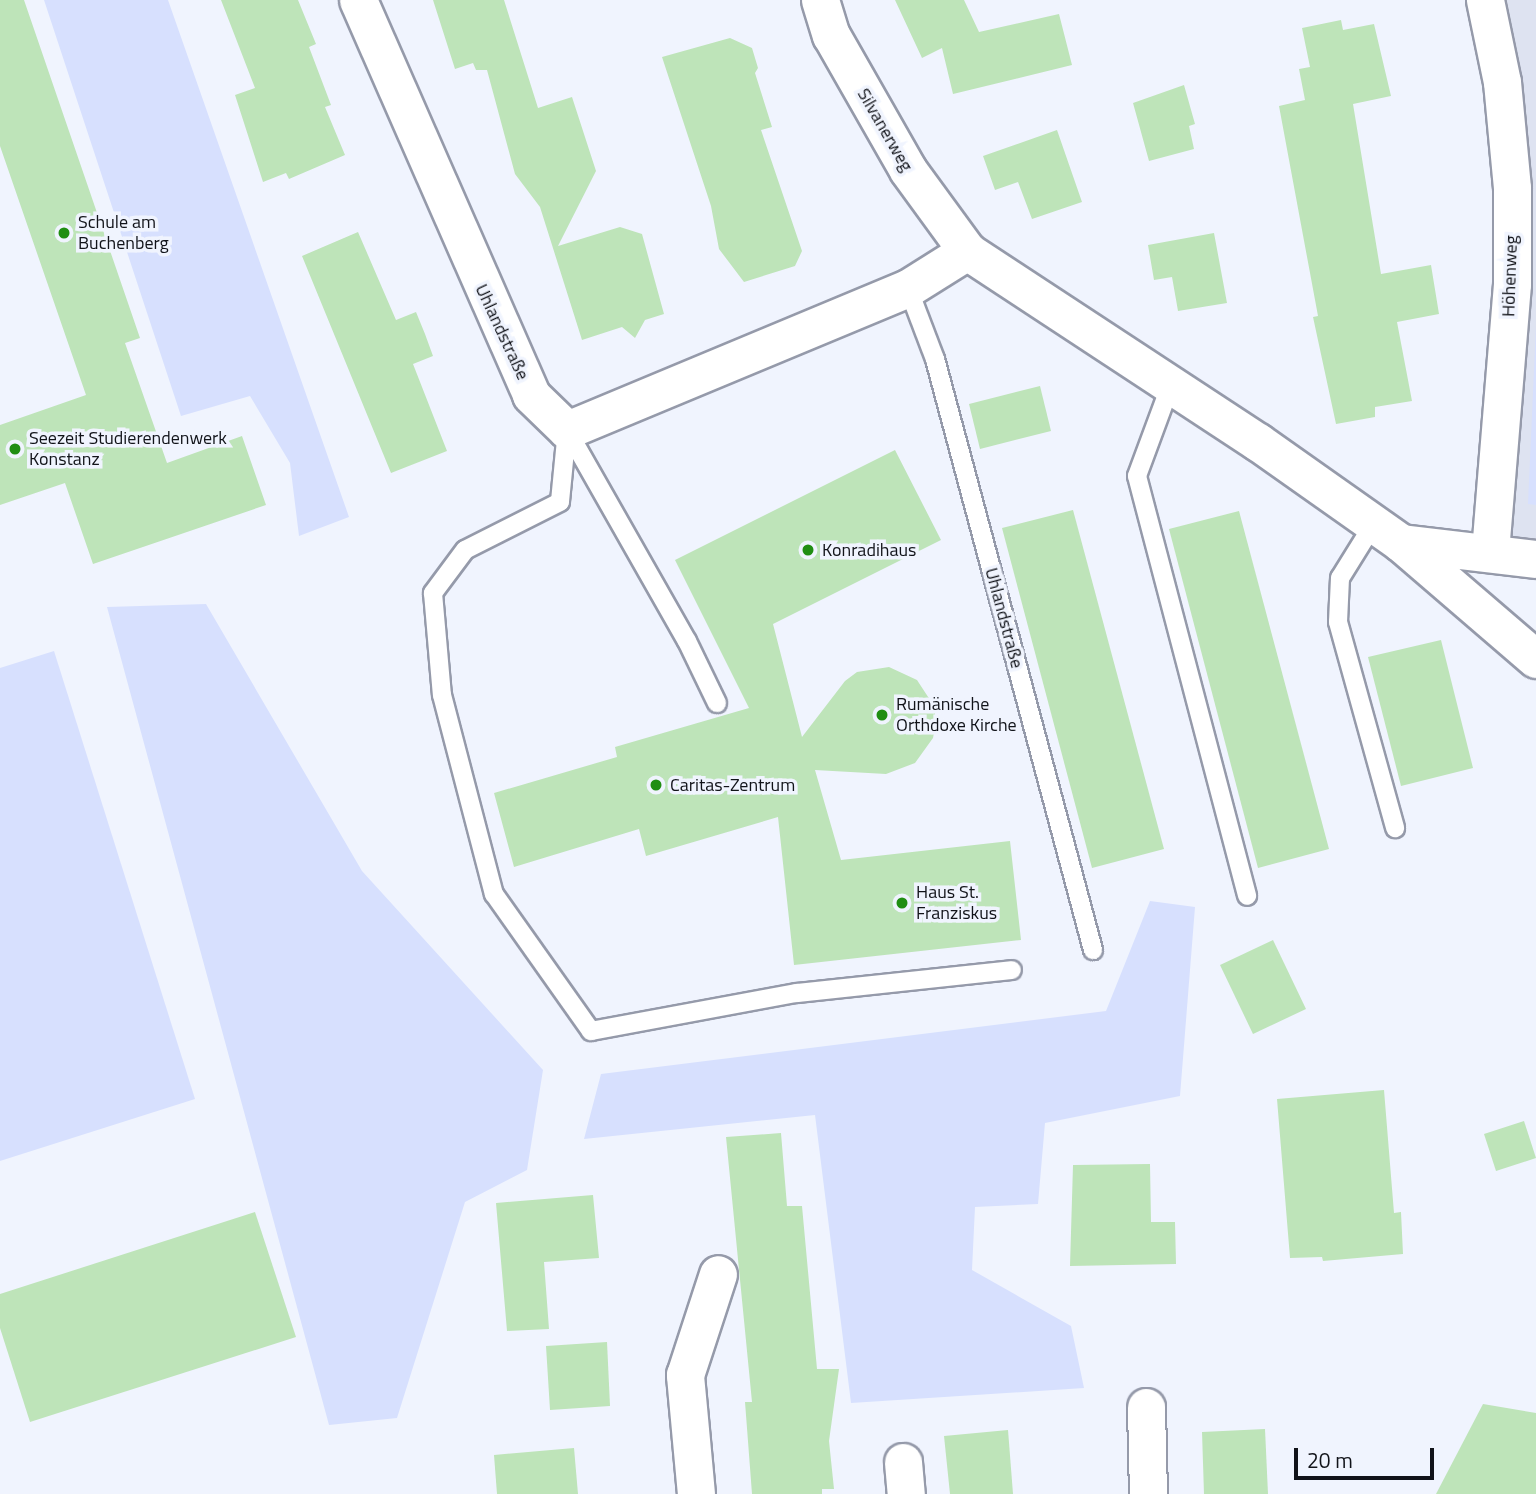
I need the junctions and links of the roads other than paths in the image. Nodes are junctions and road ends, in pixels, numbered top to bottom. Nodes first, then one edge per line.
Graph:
1 (358, 0) edge
2 (820, 0) edge
3 (1485, 0) edge
4 (967, 251) junction
5 (908, 288) junction
6 (1171, 384) junction
7 (567, 430) junction
8 (1387, 534) junction
9 (1490, 553) junction
10 (1536, 559) edge
11 (1536, 659) edge
12 (717, 703) dead end
13 (1395, 828) dead end
14 (1247, 896) dead end
15 (1093, 950) dead end
16 (1012, 970) dead end
17 (718, 1274) dead end
18 (1146, 1407) dead end
19 (696, 1494) edge
20 (1148, 1494) edge

1 - 7 street, Uhlandstraße
2 - 4 street, Silvanerweg
3 - 9 street, Höhenweg
4 - 5 street
4 - 6 street
5 - 7 street
5 - 15 lane, Uhlandstraße
6 - 8 street
6 - 14 lane
7 - 12 lane
7 - 16 lane
8 - 9 street
8 - 11 street
8 - 13 lane
9 - 10 street
17 - 19 street
18 - 20 street

